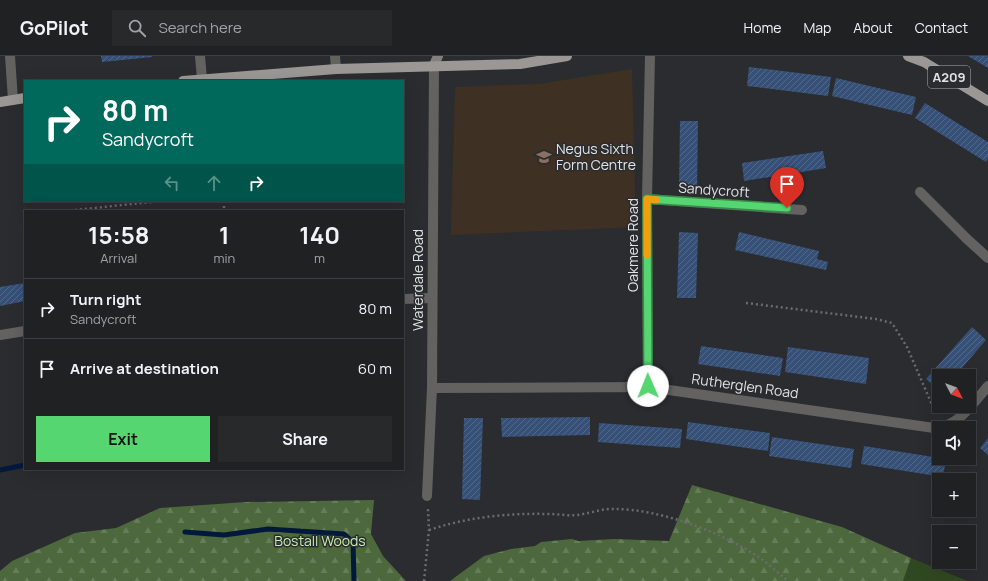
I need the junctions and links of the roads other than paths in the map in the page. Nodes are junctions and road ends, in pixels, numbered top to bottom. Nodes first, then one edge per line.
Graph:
1 (10, 56) edge
2 (200, 56) edge
3 (335, 56) edge
4 (567, 56) edge
5 (650, 56) edge
6 (908, 56) edge
7 (436, 60) edge
8 (336, 69) junction
9 (202, 79) junction
10 (192, 80) edge
11 (24, 98) edge
12 (14, 100) junction
13 (988, 101) edge
14 (0, 102) edge
15 (920, 192) dead end
16 (647, 199) junction
17 (802, 210) dead end
18 (988, 258) edge
19 (432, 298) junction
20 (404, 299) edge
21 (24, 331) edge
22 (0, 335) edge
23 (648, 386) junction
24 (988, 386) edge
25 (432, 388) junction
26 (957, 421) edge
27 (932, 428) edge
28 (427, 496) road end

1 - 12 street
2 - 9 street
3 - 8 street
4 - 7 main road
5 - 16 street, Oakmere Road
6 - 13 main road, A209
7 - 8 main road
7 - 19 street, Waterdale Road
8 - 9 main road
9 - 10 main road
11 - 12 main road
12 - 14 main road
15 - 18 street
16 - 17 street, Sandycroft
16 - 23 street, Oakmere Road
19 - 20 street
19 - 25 street, Waterdale Road
21 - 22 street
23 - 25 street, Rutherglen Road
23 - 27 street, Rutherglen Road
24 - 26 street
25 - 28 street, Waterdale Road

